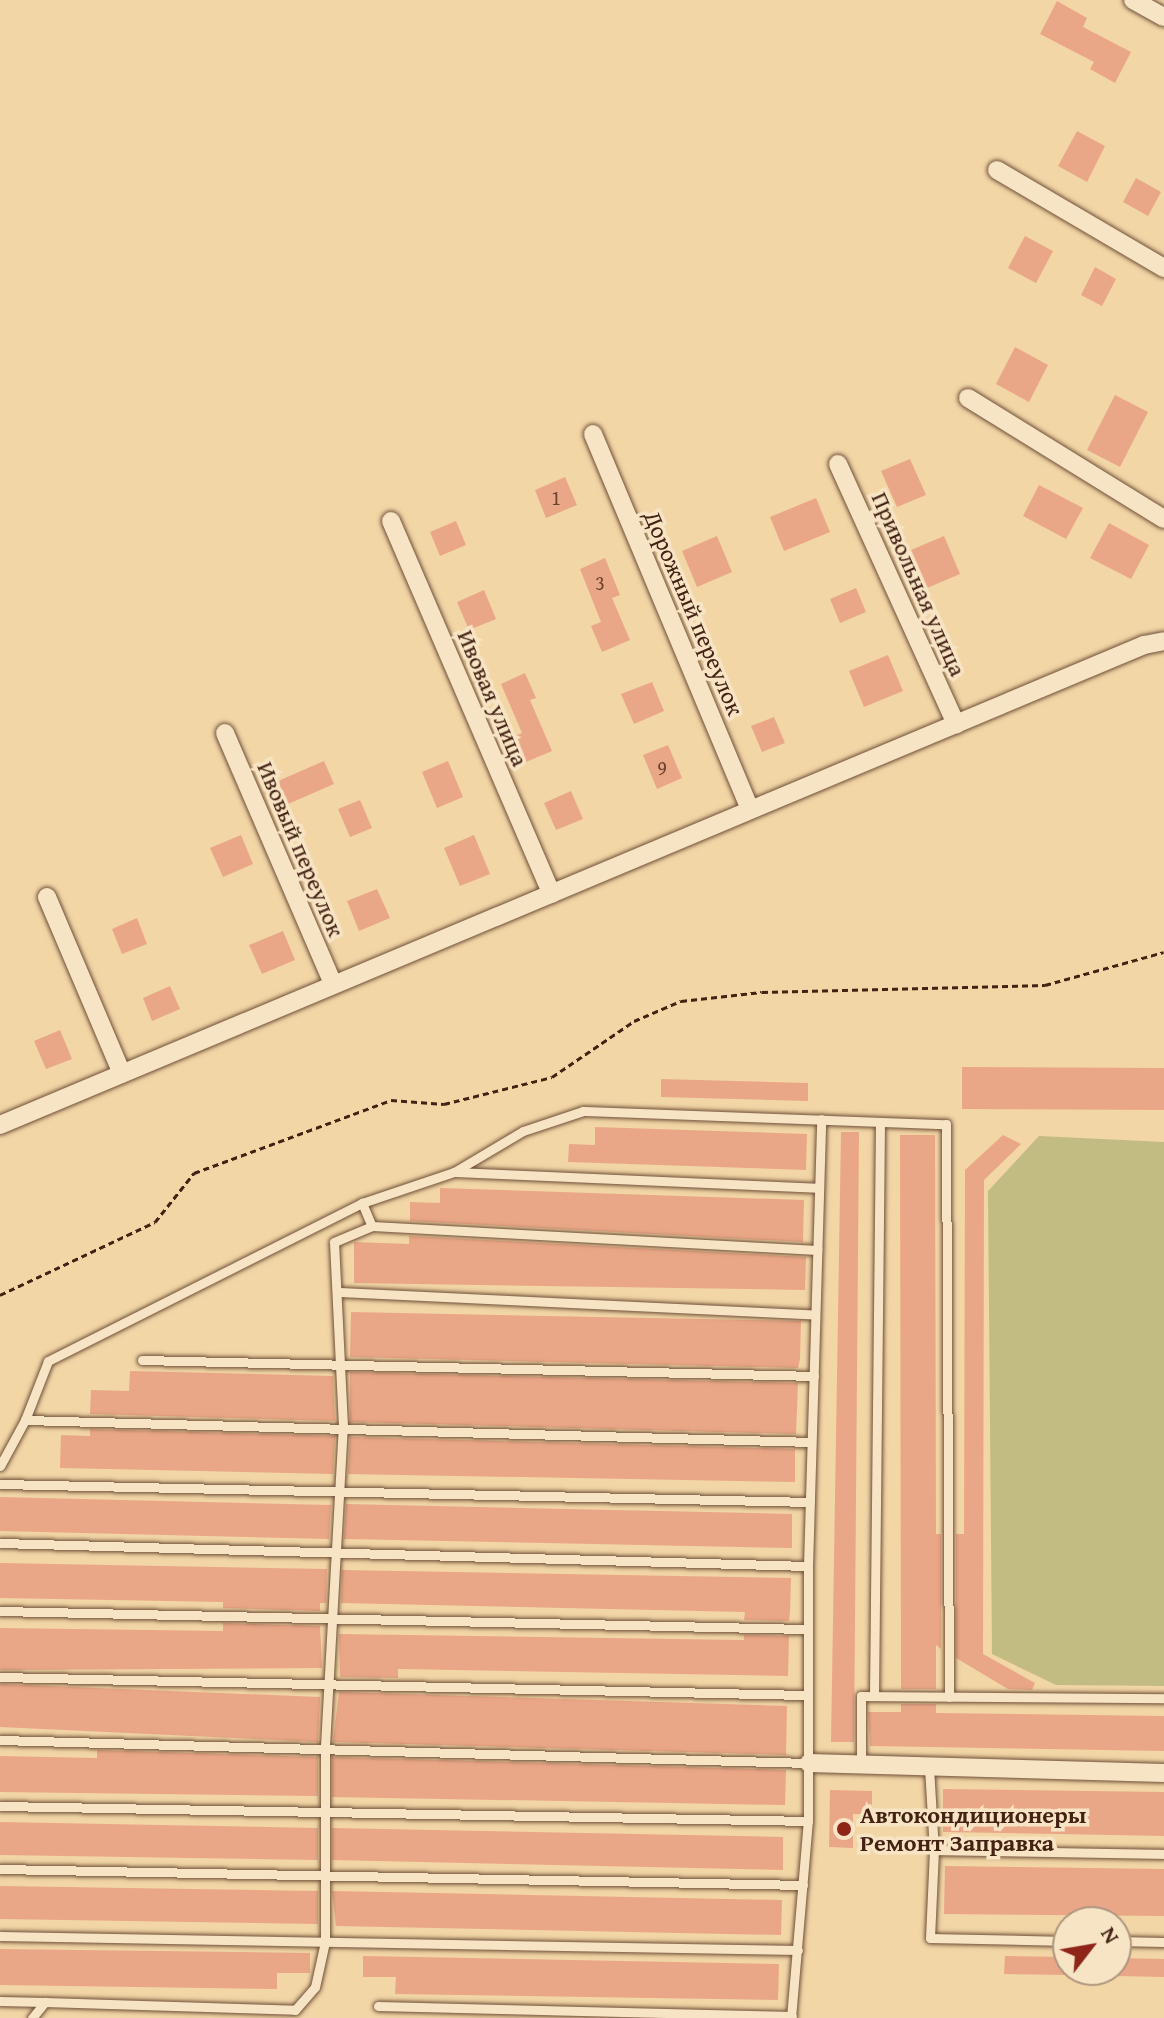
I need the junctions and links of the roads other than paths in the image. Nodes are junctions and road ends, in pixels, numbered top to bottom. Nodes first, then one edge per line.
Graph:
1 (1133, 0) edge
2 (1164, 17) edge
3 (997, 170) dead end
4 (1164, 268) edge
5 (968, 398) dead end
6 (593, 434) dead end
7 (838, 464) dead end
8 (1164, 519) edge
9 (391, 521) dead end
10 (1164, 641) edge
11 (956, 724) junction
12 (225, 733) dead end
13 (750, 810) junction
14 (552, 894) junction
15 (47, 897) dead end
16 (333, 984) junction
17 (122, 1074) junction
18 (821, 1119) junction
19 (880, 1122) junction
20 (0, 1125) edge
21 (454, 1172) junction
22 (818, 1188) junction
23 (362, 1203) junction
24 (372, 1226) junction
25 (817, 1250) junction
26 (339, 1292) junction
27 (814, 1314) junction
28 (142, 1360) dead end
29 (342, 1362) junction
30 (814, 1376) junction
31 (25, 1420) junction
32 (343, 1426) junction
33 (811, 1442) junction
34 (0, 1466) edge
35 (0, 1484) edge
36 (338, 1491) junction
37 (810, 1502) junction
38 (0, 1543) edge
39 (337, 1554) junction
40 (808, 1566) junction
41 (0, 1611) edge
42 (334, 1618) junction
43 (808, 1629) junction
44 (0, 1677) edge
45 (329, 1686) junction
46 (806, 1695) junction
47 (874, 1696) junction
48 (949, 1697) junction
49 (1164, 1698) edge
50 (0, 1740) edge
51 (325, 1746) junction
52 (809, 1763) junction
53 (861, 1765) junction
54 (929, 1767) junction
55 (1164, 1773) edge
56 (0, 1806) edge
57 (326, 1813) junction
58 (808, 1821) junction
59 (934, 1850) junction
60 (1164, 1854) edge
61 (0, 1869) edge
62 (323, 1877) junction
63 (803, 1885) junction
64 (0, 1936) edge
65 (1052, 1941) edge
66 (1132, 1941) edge
67 (325, 1942) junction
68 (1164, 1942) edge
69 (798, 1950) junction
70 (0, 2001) edge
71 (45, 2002) junction
72 (378, 2006) dead end
73 (791, 2017) edge
74 (32, 2018) edge

1 - 2 street
3 - 4 street
5 - 8 street
6 - 13 street, Дорожный переулок
7 - 11 street, Привольная улица
9 - 14 street, Ивовая улица
10 - 11 street
11 - 13 street
12 - 16 street, Ивовый переулок
13 - 14 street
14 - 16 street
15 - 17 street
16 - 17 street
17 - 20 street
18 - 19 lane
18 - 21 lane
18 - 22 lane
19 - 47 lane
19 - 48 lane
21 - 22 lane
21 - 23 lane
22 - 25 lane
23 - 24 lane
23 - 31 lane
24 - 25 lane
24 - 26 lane
25 - 27 lane
26 - 27 lane
26 - 29 lane
27 - 30 lane
28 - 29 lane
29 - 30 lane
29 - 32 lane
30 - 33 lane
31 - 32 lane
31 - 34 lane
32 - 33 lane
32 - 36 lane
33 - 37 lane
35 - 36 lane
36 - 37 lane
36 - 39 lane
37 - 40 lane
38 - 39 lane
39 - 40 lane
39 - 42 lane
40 - 43 lane
41 - 42 lane
42 - 43 lane
42 - 45 lane
43 - 46 lane
44 - 45 lane
45 - 46 lane
45 - 51 lane
46 - 52 lane
47 - 48 lane
47 - 53 lane
48 - 49 lane
50 - 51 lane
51 - 52 lane
51 - 57 lane
52 - 53 street
52 - 58 lane
53 - 54 street
54 - 55 street
54 - 59 lane
56 - 57 lane
57 - 58 lane
57 - 62 lane
58 - 63 lane
59 - 60 lane
59 - 65 lane
61 - 62 lane
62 - 63 lane
62 - 67 lane
63 - 69 lane
64 - 67 lane
66 - 68 lane
67 - 69 lane
67 - 71 lane
69 - 73 lane
70 - 71 lane
71 - 74 lane
72 - 73 lane

